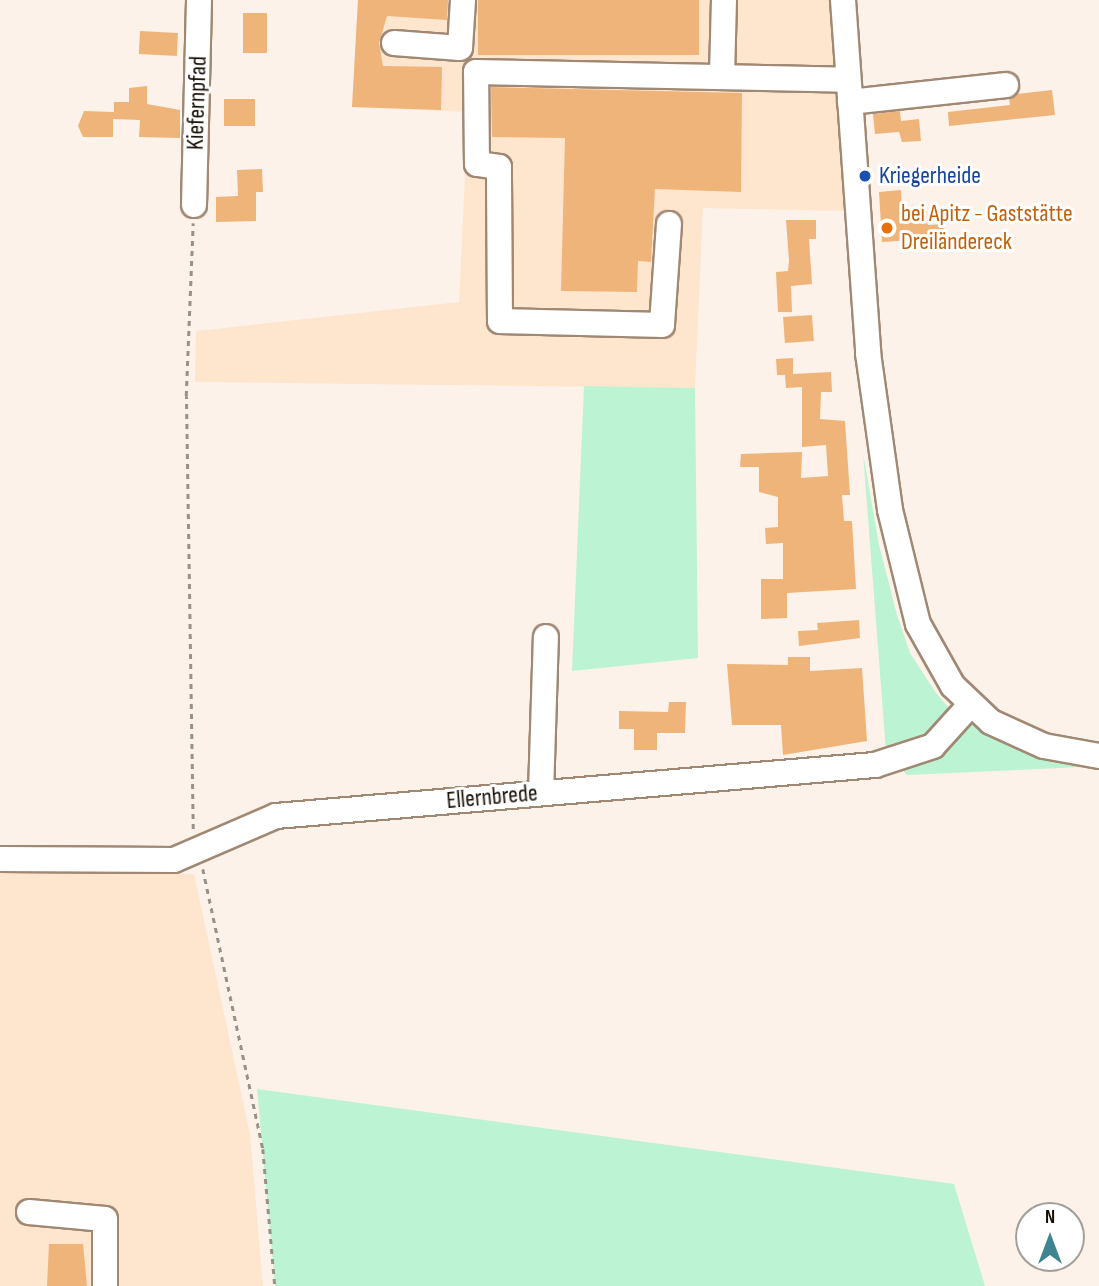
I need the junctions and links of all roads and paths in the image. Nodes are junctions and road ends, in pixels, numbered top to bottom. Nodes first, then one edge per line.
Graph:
1 (199, 0) edge
2 (463, 0) edge
3 (724, 0) edge
4 (843, 0) edge
5 (394, 43) dead end
6 (460, 48) junction
7 (476, 72) junction
8 (722, 76) junction
9 (1006, 85) dead end
10 (849, 91) junction
11 (194, 205) joint
12 (669, 224) dead end
13 (546, 636) dead end
14 (971, 704) junction
15 (1099, 756) edge
16 (541, 793) junction
17 (199, 850) junction
18 (0, 859) edge
19 (29, 1212) dead end
20 (105, 1286) edge
21 (275, 1286) edge

1 - 11 street, Kiefernpfad
2 - 6 street
3 - 8 street
4 - 10 street
5 - 6 street
6 - 7 street
7 - 8 street
7 - 12 street
8 - 10 street
9 - 10 street
10 - 14 street
11 - 17 path
13 - 16 street
14 - 15 street
14 - 16 street, Ellernbrede
16 - 17 street, Ellernbrede
17 - 18 street, Ellernbrede
17 - 21 path
19 - 20 street

